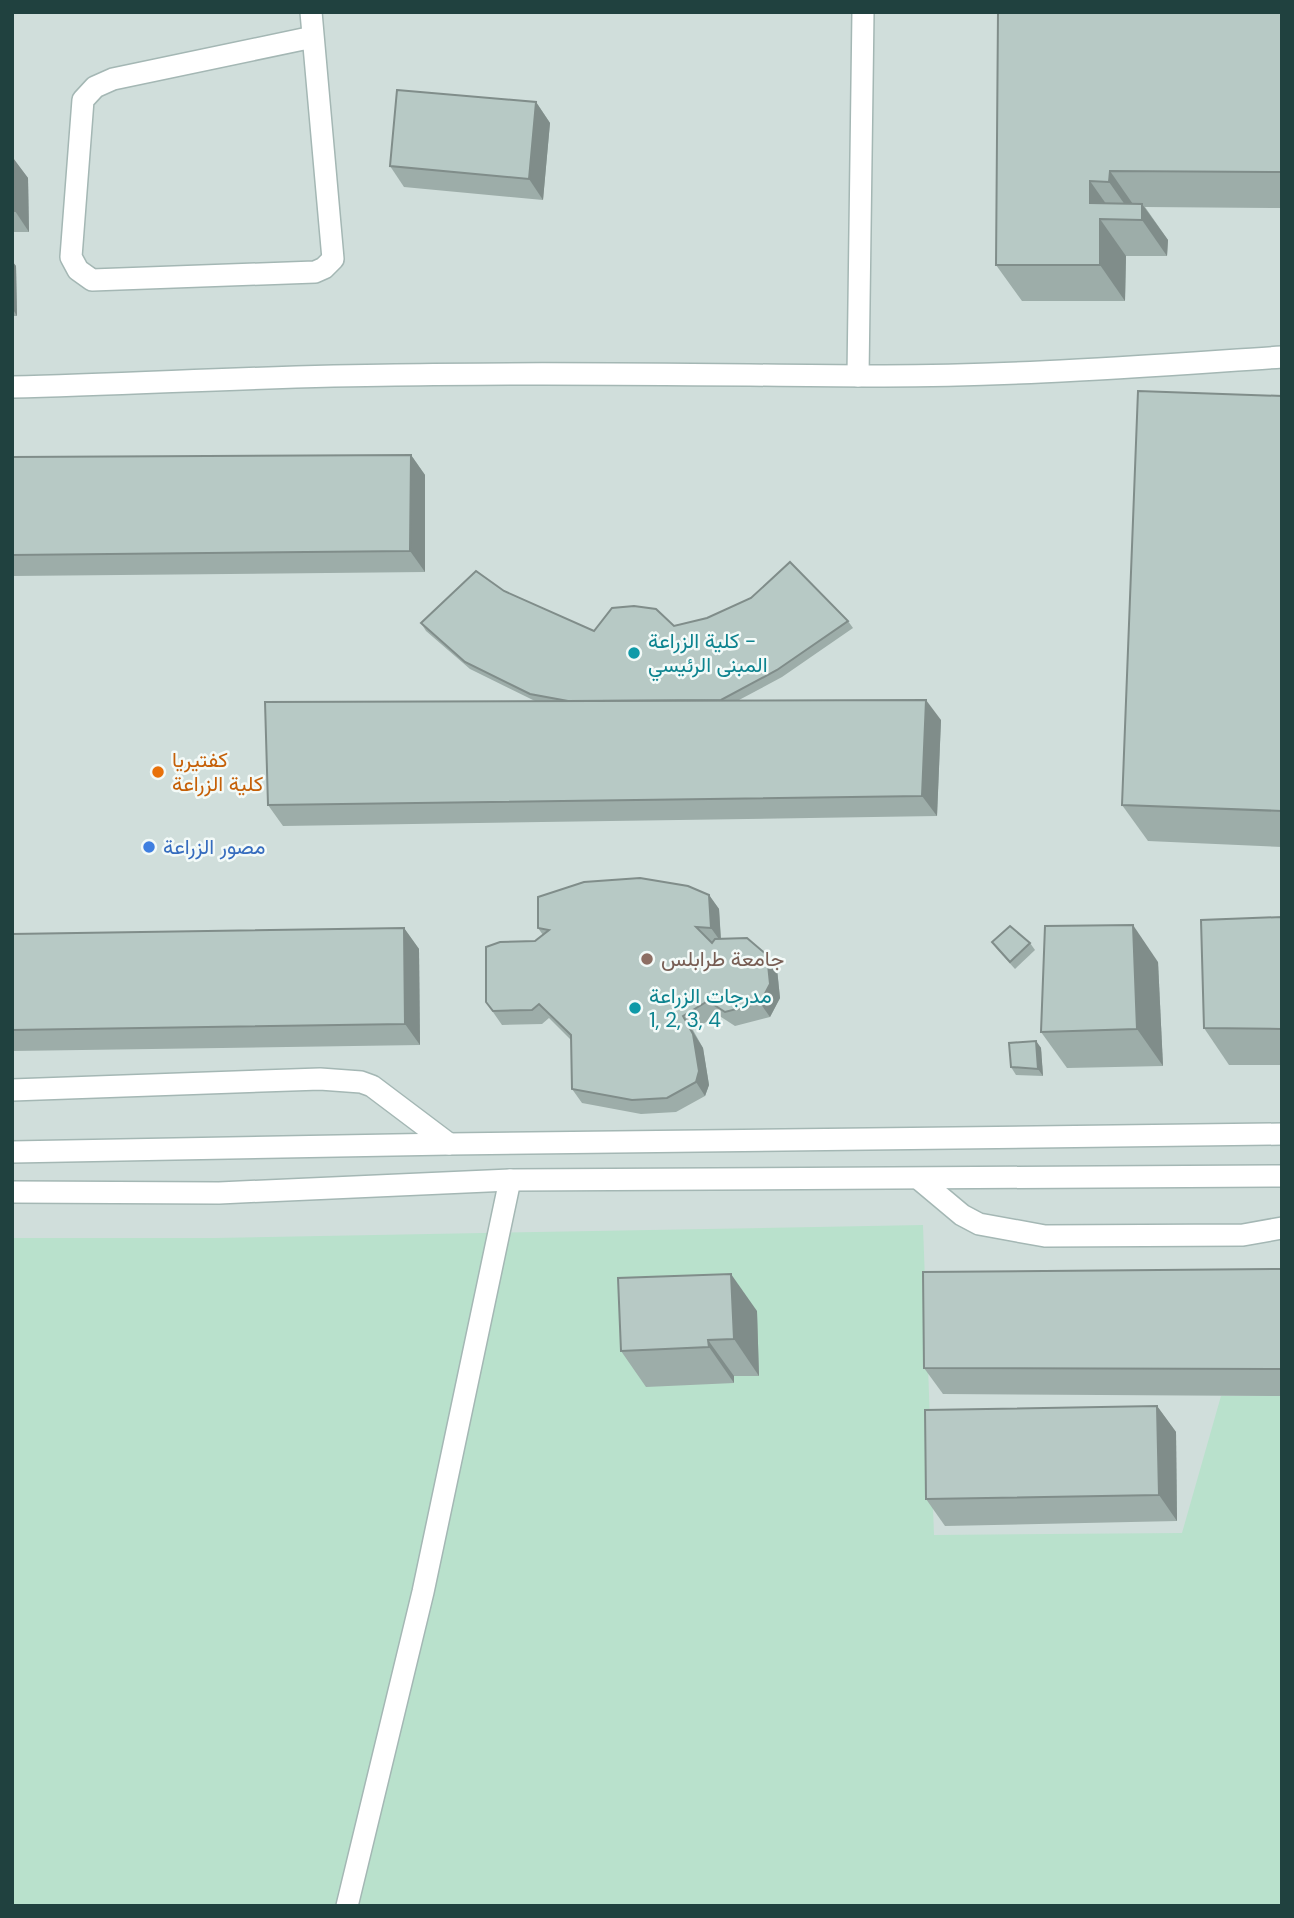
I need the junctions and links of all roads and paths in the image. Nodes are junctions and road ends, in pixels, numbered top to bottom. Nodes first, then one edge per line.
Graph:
1 (310, 12) edge
2 (863, 12) edge
3 (313, 37) junction
4 (1282, 357) edge
5 (858, 376) junction
6 (12, 387) edge
7 (12, 1090) edge
8 (1282, 1134) edge
9 (449, 1144) junction
10 (12, 1152) edge
11 (1282, 1175) edge
12 (919, 1179) junction
13 (510, 1180) junction
14 (12, 1192) edge
15 (1282, 1228) edge
16 (347, 1906) edge

1 - 3 street
2 - 5 street
3 - 3 street
4 - 5 street
5 - 6 street
7 - 9 street
8 - 9 street
9 - 10 street
11 - 12 street
12 - 13 street
12 - 15 street
13 - 14 street
13 - 16 street

